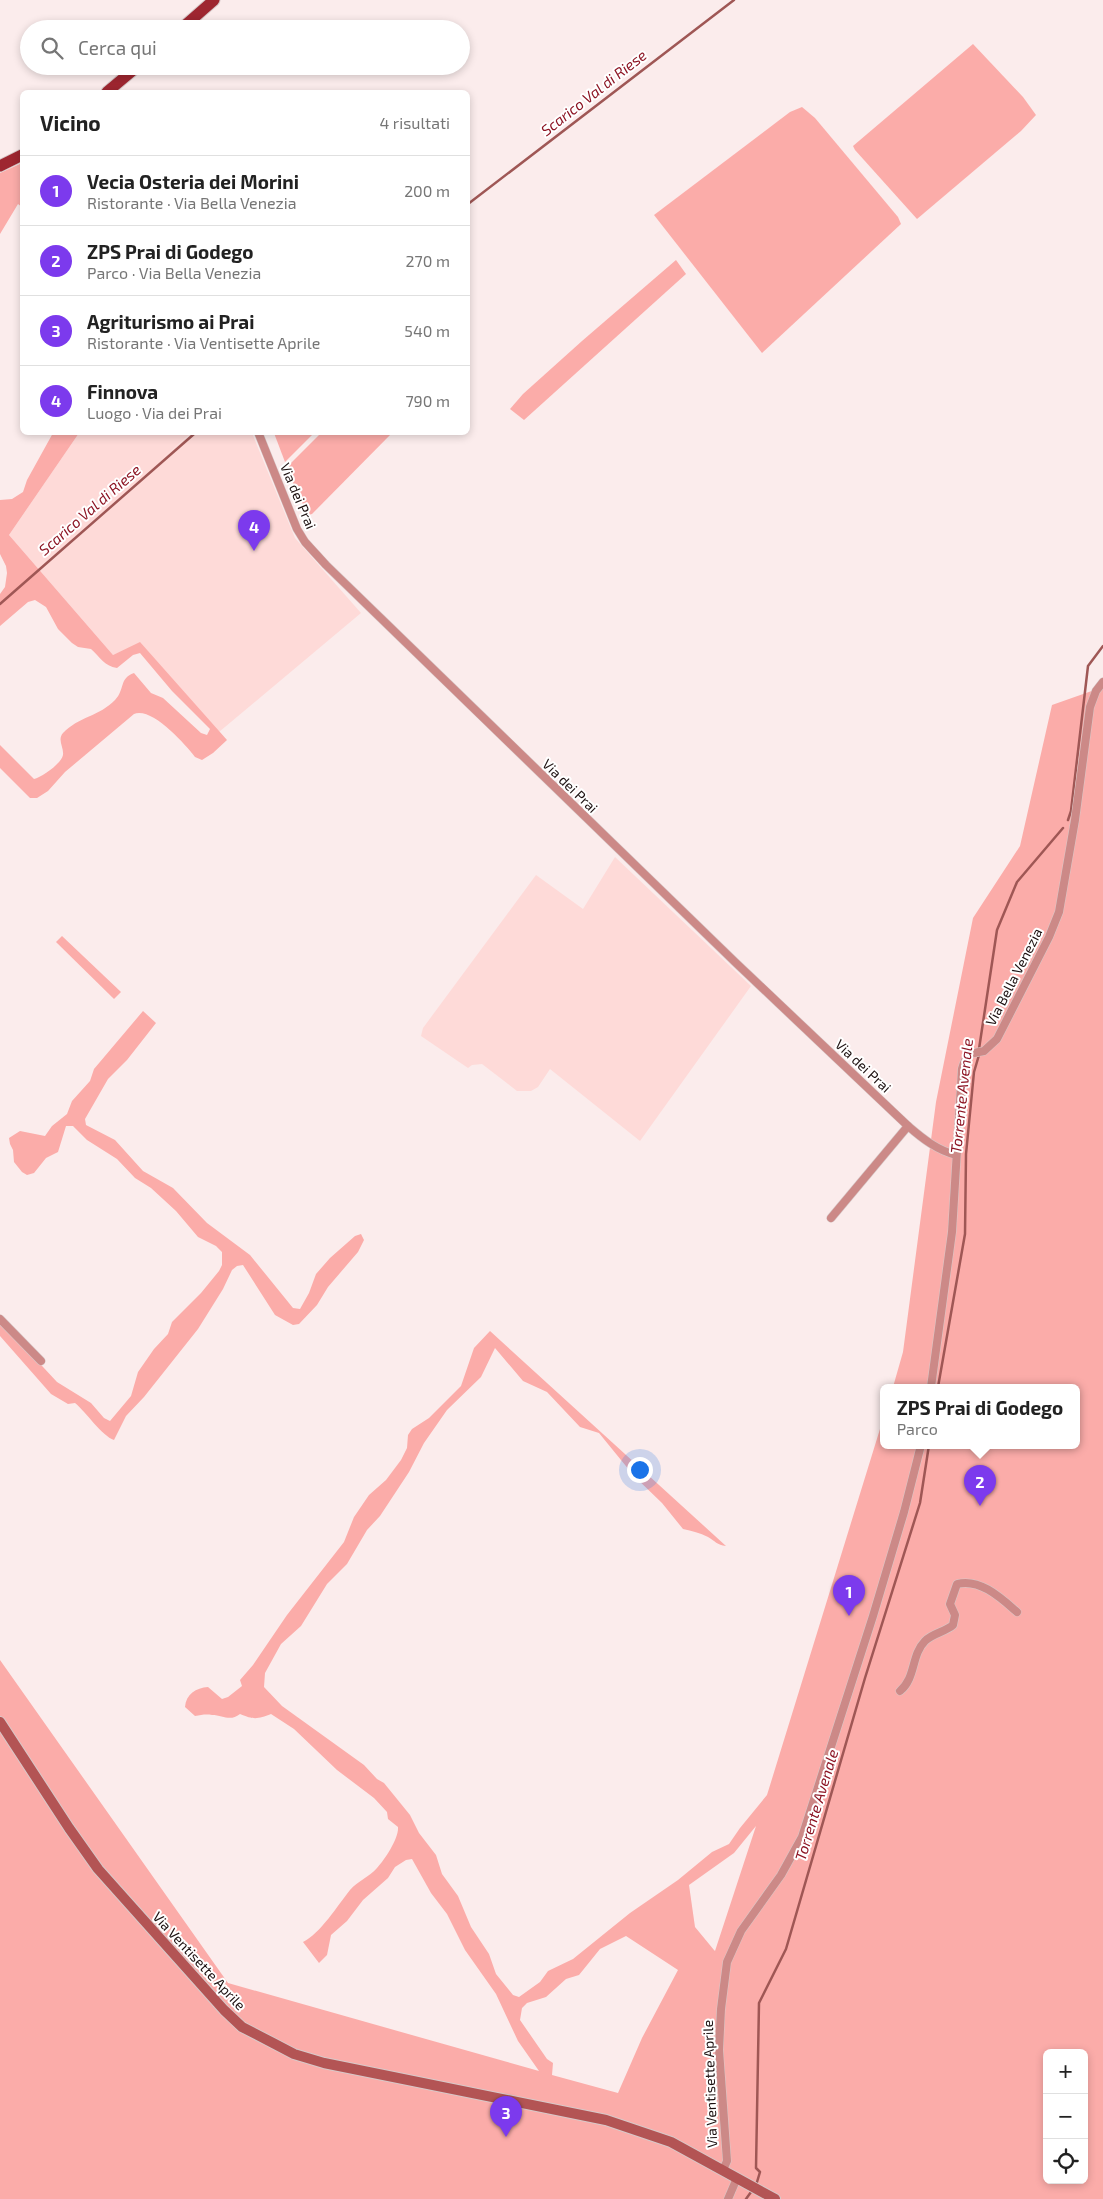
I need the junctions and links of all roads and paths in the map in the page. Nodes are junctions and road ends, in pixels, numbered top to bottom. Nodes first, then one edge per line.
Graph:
1 (214, 0) edge
2 (191, 20) edge
3 (129, 75) edge
4 (114, 90) edge
5 (20, 156) edge
6 (0, 166) edge
7 (259, 435) edge
8 (1103, 682) edge
9 (908, 1126) junction
10 (956, 1155) junction
11 (831, 1218) dead end
12 (0, 1319) edge
13 (41, 1361) dead end
14 (932, 1384) edge
15 (920, 1449) edge
16 (1017, 1612) dead end
17 (900, 1691) dead end
18 (0, 1722) edge
19 (723, 2170) junction
20 (737, 2178) junction
21 (728, 2199) edge
22 (774, 2199) edge

1 - 2 main road
3 - 4 main road
5 - 6 main road
7 - 9 street, Via dei Prai
8 - 10 street, Via Bella Venezia
9 - 10 street, Via dei Prai
9 - 11 street
10 - 14 street, Via Bella Venezia
12 - 13 street
15 - 19 street, Via Ventisette Aprile
16 - 17 street
18 - 19 main road, Via Ventisette Aprile
19 - 20 main road, Via Ventisette Aprile
20 - 21 street
20 - 22 main road, Via Ventisette Aprile

